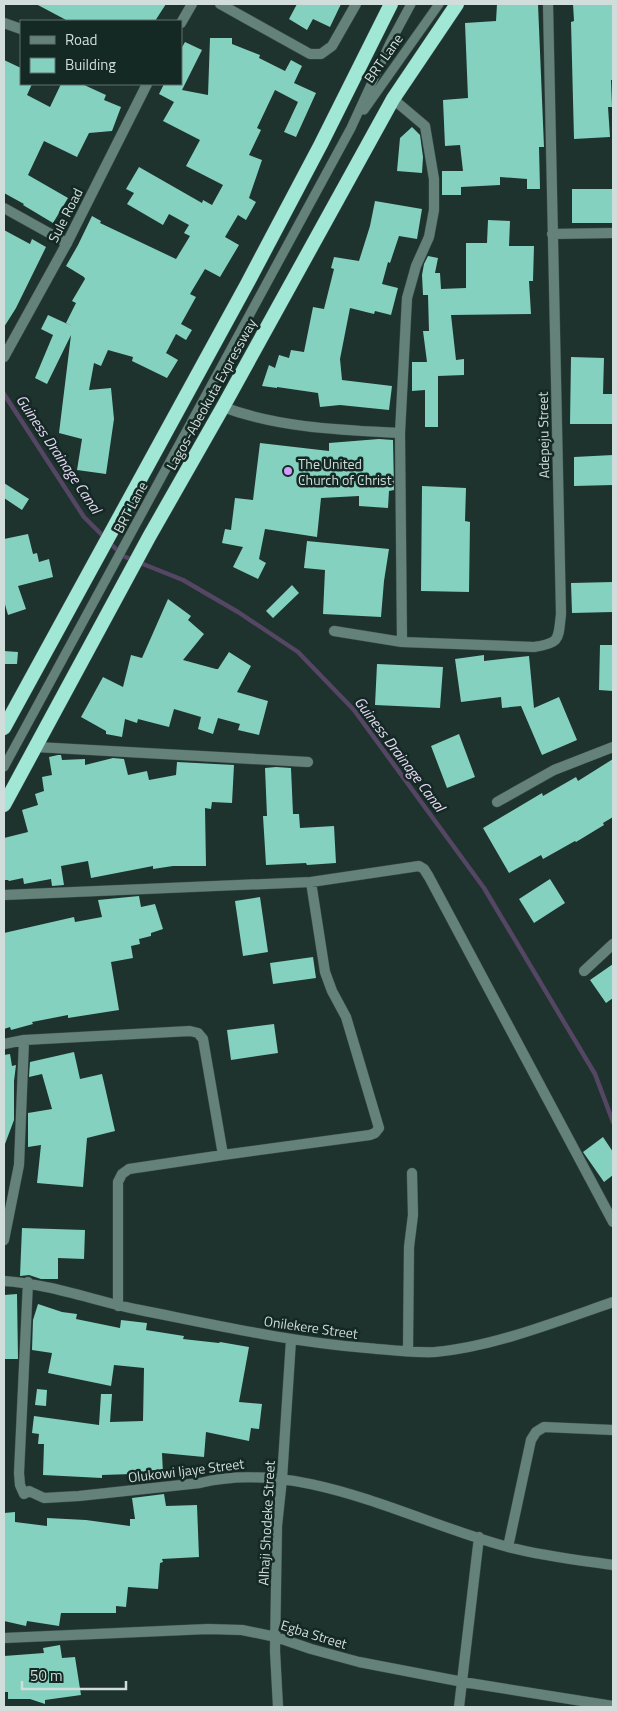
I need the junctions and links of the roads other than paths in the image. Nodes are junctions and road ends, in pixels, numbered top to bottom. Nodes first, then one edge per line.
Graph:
1 (192, 4) edge
2 (220, 4) edge
3 (356, 4) edge
4 (391, 4) edge
5 (411, 4) edge
6 (439, 4) edge
7 (457, 4) edge
8 (548, 4) edge
9 (182, 21) edge
10 (4, 23) edge
11 (20, 29) edge
12 (146, 85) edge
13 (393, 99) junction
14 (351, 128) junction
15 (4, 208) edge
16 (613, 233) edge
17 (552, 234) junction
18 (66, 243) junction
19 (4, 357) edge
20 (223, 407) junction
21 (400, 433) junction
22 (334, 632) dead end
23 (402, 642) junction
24 (4, 728) edge
25 (36, 747) junction
26 (613, 747) edge
27 (308, 762) dead end
28 (4, 767) edge
29 (498, 802) dead end
30 (4, 805) edge
31 (311, 882) junction
32 (4, 895) edge
33 (613, 944) edge
34 (584, 971) dead end
35 (24, 1040) junction
36 (4, 1044) edge
37 (223, 1155) junction
38 (412, 1174) dead end
39 (613, 1222) edge
40 (4, 1240) edge
41 (4, 1281) edge
42 (28, 1282) junction
43 (613, 1302) edge
44 (118, 1306) junction
45 (291, 1340) junction
46 (408, 1351) junction
47 (613, 1430) edge
48 (282, 1479) junction
49 (480, 1538) junction
50 (508, 1547) junction
51 (613, 1565) edge
52 (276, 1637) junction
53 (4, 1638) edge
54 (463, 1682) junction
55 (599, 1706) edge
56 (613, 1706) edge
57 (278, 1707) edge
58 (459, 1707) edge

1 - 9 street
2 - 3 street
4 - 24 highway, Lagos-Abeokuta Expressway
5 - 14 lane, BRT Lane
6 - 14 lane, BRT Lane
7 - 13 highway, Lagos-Abeokuta Expressway
8 - 17 street, Adepeju Street
10 - 11 street
12 - 18 street, Sule Road
13 - 20 highway, Lagos-Abeokuta Expressway
13 - 21 street
14 - 28 lane, BRT Lane
15 - 18 street
16 - 17 street
17 - 23 street, Adepeju Street
18 - 19 street, Sule Road
20 - 21 street
20 - 25 highway, Lagos-Abeokuta Expressway
21 - 23 street
22 - 23 street, Adepeju Street
25 - 27 street
25 - 30 highway, Lagos-Abeokuta Expressway
26 - 29 street
31 - 32 street
31 - 37 street
31 - 39 street
33 - 34 street
35 - 36 street
35 - 37 street
35 - 40 street
37 - 44 street
38 - 46 street
41 - 42 street, Onilekere Street
42 - 44 street, Onilekere Street
42 - 48 street, Olukowi Ijaye Street
43 - 46 street, Onilekere Street
44 - 45 street, Onilekere Street
45 - 46 street, Onilekere Street
45 - 48 street, Alhaji Shodeke Street
47 - 50 street
48 - 49 street, Olukowi Ijaye Street
48 - 52 street, Alhaji Shodeke Street
49 - 50 street, Olukowi Ijaye Street
49 - 54 street
50 - 51 street, Olukowi Ijaye Street
52 - 53 street, Egba Street
52 - 54 street, Egba Street
52 - 57 street, Alhaji Shodeke Street
54 - 55 street, Egba Street
54 - 58 street
55 - 56 street, Egba Street

